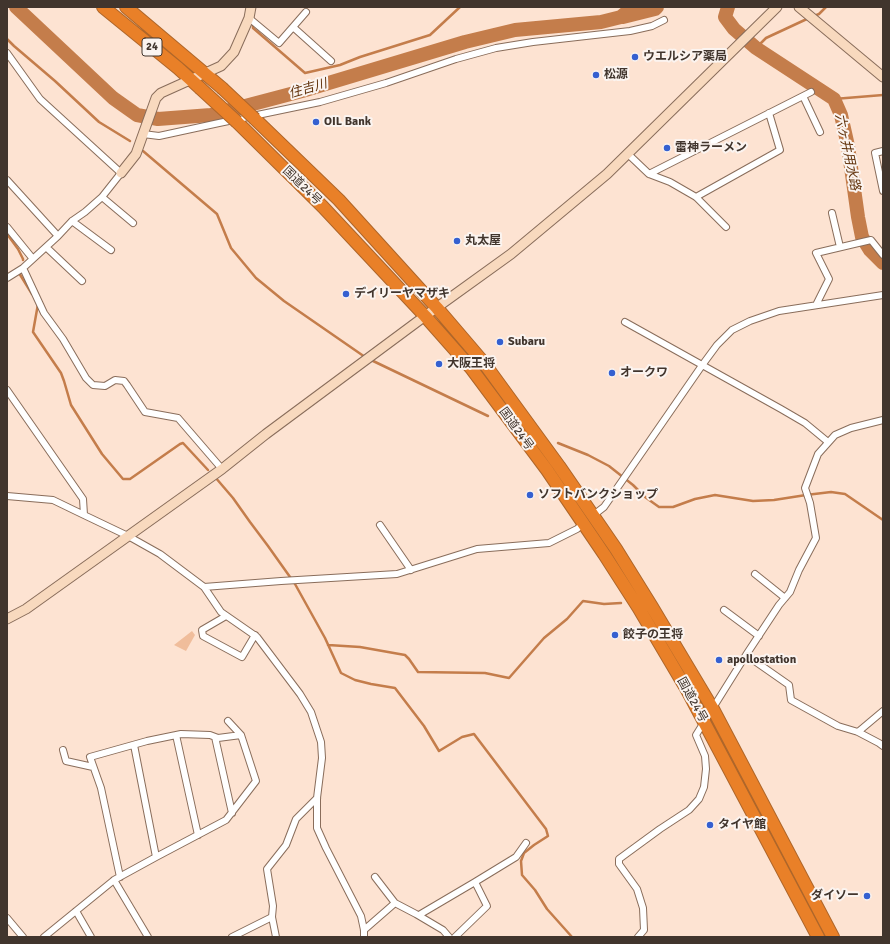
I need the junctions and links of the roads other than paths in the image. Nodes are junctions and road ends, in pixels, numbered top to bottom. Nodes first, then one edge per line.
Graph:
1 (103, 7) edge
2 (126, 7) edge
3 (777, 7) edge
4 (799, 7) edge
5 (249, 11) edge
6 (306, 12) dead end
7 (664, 20) dead end
8 (293, 27) junction
9 (7, 53) edge
10 (332, 61) dead end
11 (204, 73) junction
12 (883, 77) edge
13 (196, 84) junction
14 (811, 92) dead end
15 (803, 96) junction
16 (769, 113) junction
17 (144, 130) junction
18 (820, 132) dead end
19 (883, 151) edge
20 (628, 154) junction
21 (121, 173) junction
22 (649, 174) junction
23 (7, 180) edge
24 (883, 191) edge
25 (102, 197) junction
26 (696, 197) junction
27 (832, 213) dead end
28 (72, 221) junction
29 (133, 223) dead end
30 (7, 227) edge
31 (726, 227) dead end
32 (58, 236) junction
33 (46, 247) junction
34 (840, 247) junction
35 (112, 250) dead end
36 (883, 255) edge
37 (33, 259) junction
38 (23, 268) junction
39 (7, 278) edge
40 (82, 281) dead end
41 (883, 295) edge
42 (816, 305) junction
43 (438, 308) junction
44 (425, 316) junction
45 (625, 322) dead end
46 (702, 364) junction
47 (7, 390) edge
48 (883, 420) edge
49 (828, 442) junction
50 (222, 469) junction
51 (7, 496) edge
52 (84, 515) junction
53 (593, 516) junction
54 (583, 524) junction
55 (380, 525) dead end
56 (128, 536) junction
57 (411, 570) junction
58 (755, 574) dead end
59 (204, 587) junction
60 (785, 598) junction
61 (724, 610) dead end
62 (226, 616) junction
63 (7, 619) edge
64 (254, 635) junction
65 (759, 636) junction
66 (746, 655) junction
67 (713, 709) junction
68 (883, 711) edge
69 (228, 721) dead end
70 (704, 722) junction
71 (858, 732) junction
72 (176, 735) junction
73 (241, 735) junction
74 (215, 737) junction
75 (134, 745) junction
76 (883, 746) edge
77 (63, 750) dead end
78 (93, 767) junction
79 (316, 798) junction
80 (232, 813) junction
81 (198, 835) junction
82 (526, 843) dead end
83 (156, 857) junction
84 (375, 876) dead end
85 (120, 877) junction
86 (114, 880) junction
87 (475, 882) junction
88 (395, 903) junction
89 (76, 911) junction
90 (419, 915) junction
91 (7, 918) edge
92 (272, 918) junction
93 (364, 930) junction
94 (23, 937) edge
95 (44, 937) edge
96 (91, 937) edge
97 (148, 937) edge
98 (232, 937) edge
99 (276, 937) edge
100 (364, 937) edge
101 (449, 937) edge
102 (455, 937) edge
103 (638, 937) edge
104 (818, 937) edge
105 (833, 937) edge

1 - 13 highway, 国道24号 / 24
2 - 11 highway, 国道24号 / 24
3 - 20 street
4 - 12 street
5 - 8 street
5 - 11 street
6 - 8 street
7 - 17 street
8 - 10 street
9 - 21 street
11 - 13 street
11 - 43 highway, 国道24号 / 24, bridge
13 - 17 street
13 - 44 highway, 国道24号 / 24, bridge
14 - 15 street
15 - 16 street
15 - 18 street
16 - 22 street
16 - 26 street
17 - 21 street
19 - 24 street
20 - 22 street
20 - 43 street
21 - 25 street
22 - 26 street
23 - 32 street
25 - 28 street
25 - 29 street
26 - 31 street
27 - 34 street
28 - 32 street
28 - 35 street
30 - 37 street
32 - 33 street
33 - 37 street
33 - 40 street
34 - 36 street
34 - 42 street
37 - 38 street
38 - 39 street
38 - 50 street
41 - 42 street
42 - 46 street
43 - 44 street
43 - 53 highway, 国道24号 / 24
44 - 50 street
44 - 54 highway, 国道24号 / 24
45 - 46 street
46 - 49 street
46 - 53 street
47 - 52 street
48 - 49 street
49 - 60 street
50 - 56 street
51 - 52 street
52 - 56 street
53 - 54 street
53 - 67 highway, 国道24号 / 24
54 - 57 street
54 - 70 highway, 国道24号 / 24
55 - 57 street
56 - 59 street
56 - 63 street
57 - 59 street
58 - 60 street
59 - 62 street
60 - 65 street
61 - 65 street
62 - 64 street
62 - 64 street
64 - 79 street
65 - 66 street
66 - 67 street
66 - 71 street
67 - 70 street
67 - 105 highway, 国道24号 / 24
68 - 71 street
69 - 73 street
70 - 103 street
70 - 104 highway, 国道24号 / 24
71 - 76 street
72 - 74 street
72 - 75 street
72 - 81 street
73 - 74 street
73 - 80 street
74 - 80 street
75 - 78 street
75 - 83 street
77 - 78 street
78 - 85 street
79 - 92 street
79 - 93 street
80 - 81 street
81 - 83 street
82 - 87 street
83 - 85 street
84 - 88 street
85 - 86 street
86 - 89 street
86 - 97 street
87 - 90 street
87 - 102 street
88 - 90 street
88 - 93 street
89 - 95 street
89 - 96 street
90 - 101 street
91 - 94 street
92 - 98 street
92 - 99 street
93 - 100 street

